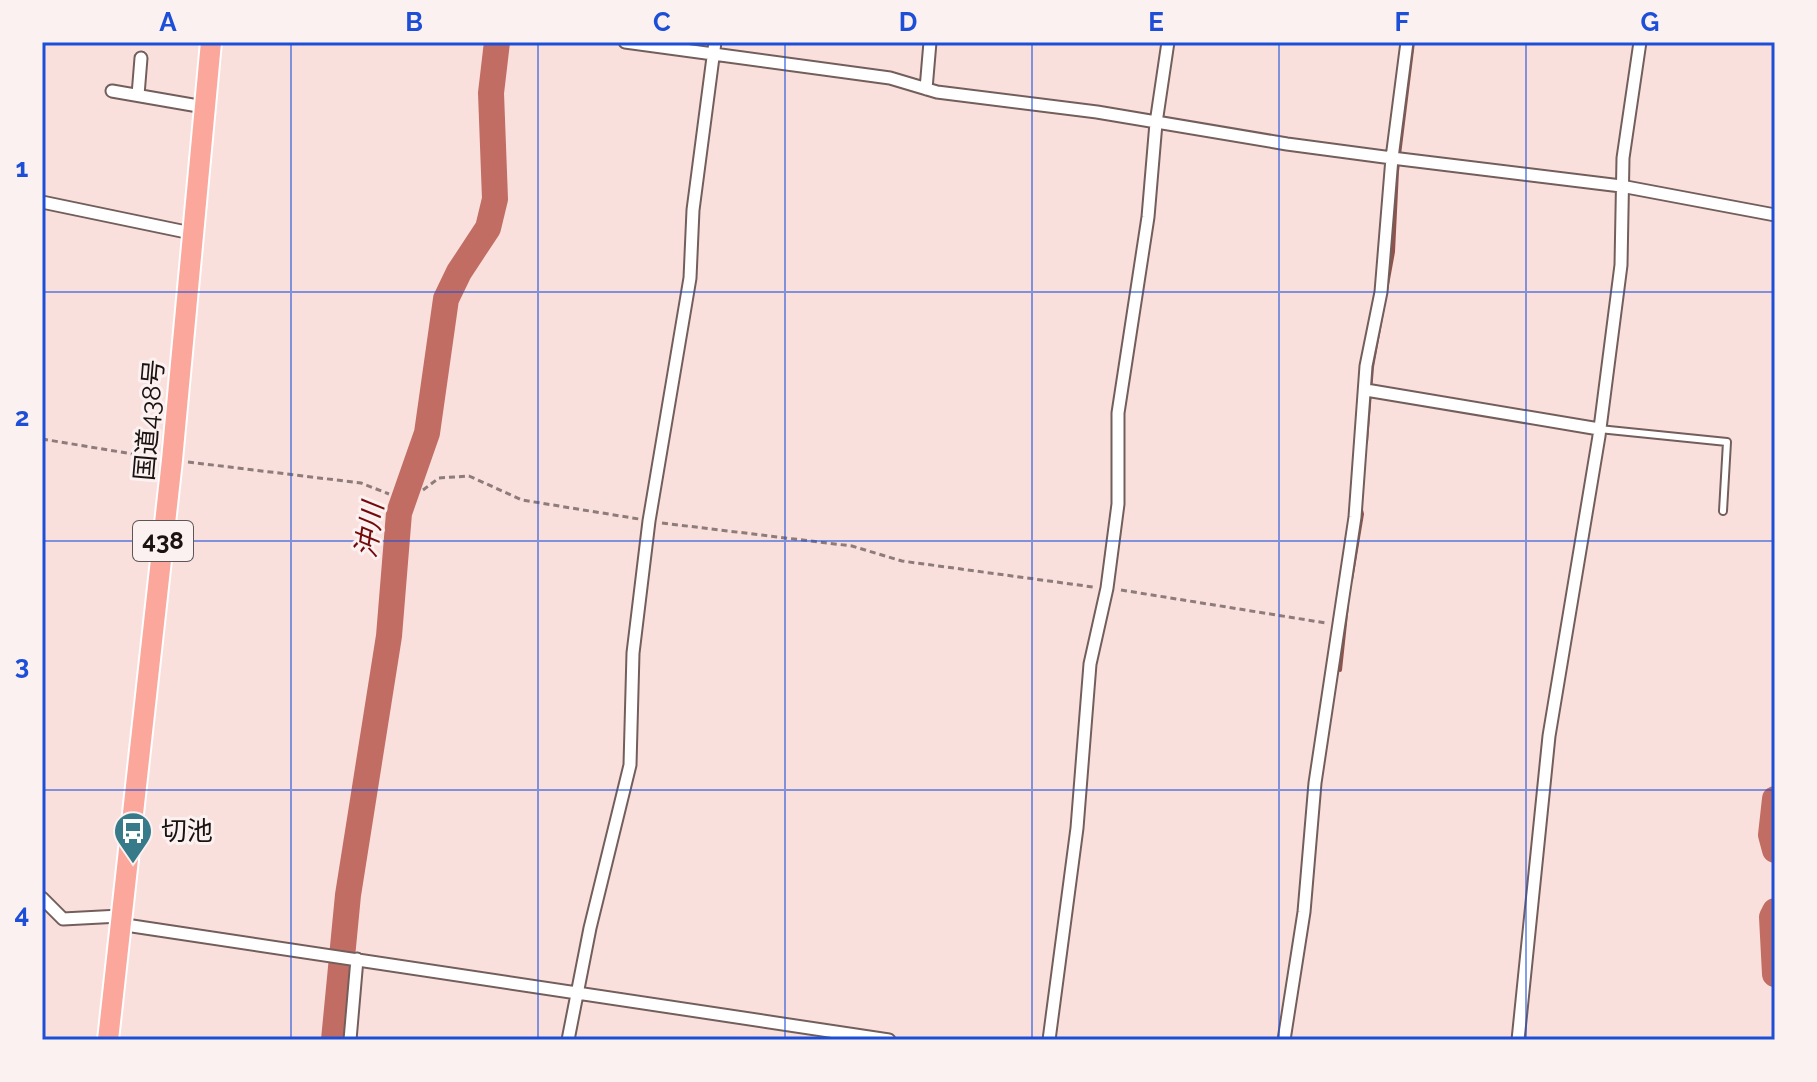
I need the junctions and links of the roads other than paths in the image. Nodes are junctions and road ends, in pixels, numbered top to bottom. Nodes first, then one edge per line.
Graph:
1 (211, 42) edge
2 (625, 42) edge
3 (930, 42) edge
4 (1168, 42) edge
5 (1407, 42) edge
6 (1640, 42) edge
7 (714, 48) edge
8 (141, 58) dead end
9 (926, 89) junction
10 (112, 91) dead end
11 (138, 95) junction
12 (204, 107) junction
13 (1156, 123) junction
14 (1397, 157) junction
15 (1621, 186) junction
16 (42, 202) edge
17 (1775, 215) edge
18 (191, 233) junction
19 (1369, 391) junction
20 (1599, 429) junction
21 (1723, 511) dead end
22 (42, 898) edge
23 (120, 920) junction
24 (354, 959) junction
25 (576, 991) junction
26 (108, 1040) edge
27 (350, 1040) edge
28 (568, 1040) edge
29 (889, 1040) edge
30 (1049, 1040) edge
31 (1284, 1040) edge
32 (1518, 1040) edge

1 - 12 highway, 国道438号 / 438
2 - 7 street
3 - 9 street
4 - 13 street
5 - 14 street
6 - 15 street
7 - 9 street
7 - 25 street
8 - 11 street
9 - 13 street
10 - 11 street
11 - 12 street
12 - 18 highway, 国道438号 / 438
13 - 14 street
13 - 30 street
14 - 15 street
14 - 19 street
15 - 17 street
15 - 20 street
16 - 18 street
18 - 23 highway, 国道438号 / 438
19 - 20 street
19 - 31 street
20 - 21 lane
20 - 32 street
22 - 23 street
23 - 24 street
23 - 26 highway, 国道438号 / 438
24 - 25 street
24 - 27 street
25 - 28 street
25 - 29 street

